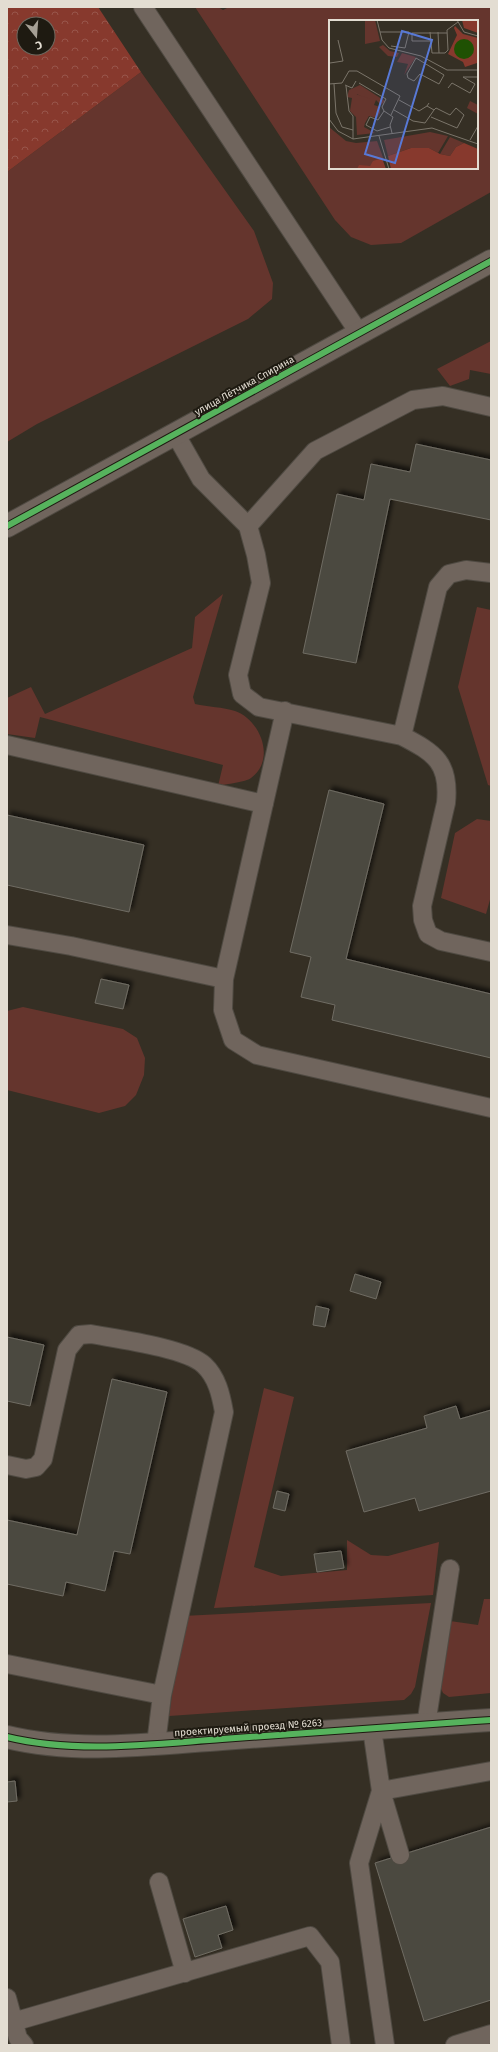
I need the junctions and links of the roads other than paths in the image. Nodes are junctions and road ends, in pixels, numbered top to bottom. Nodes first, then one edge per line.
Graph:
1 (143, 7) edge
2 (491, 261) edge
3 (359, 333) junction
4 (491, 407) edge
5 (176, 435) junction
6 (7, 526) edge
7 (248, 526) junction
8 (491, 573) edge
9 (285, 711) junction
10 (402, 736) junction
11 (7, 745) edge
12 (264, 804) junction
13 (7, 935) edge
14 (491, 952) edge
15 (224, 979) junction
16 (491, 1108) edge
17 (7, 1465) edge
18 (450, 1569) dead end
19 (7, 1664) edge
20 (162, 1695) junction
21 (491, 1720) edge
22 (426, 1725) junction
23 (372, 1729) junction
24 (7, 1737) edge
25 (156, 1744) junction
26 (491, 1771) edge
27 (381, 1791) junction
28 (400, 1855) dead end
29 (159, 1882) dead end
30 (185, 1973) junction
31 (7, 1998) edge
32 (14, 2022) junction
33 (491, 2034) edge
34 (24, 2045) edge
35 (341, 2045) edge
36 (385, 2045) edge
37 (455, 2045) edge

1 - 3 lane
2 - 3 street, улица Лётчика Спирина
3 - 5 street, улица Лётчика Спирина
4 - 7 lane
5 - 6 street, улица Лётчика Спирина
5 - 7 lane
7 - 9 lane
8 - 10 lane
9 - 10 lane
9 - 12 lane
10 - 14 lane
11 - 12 lane
12 - 15 lane
13 - 15 lane
15 - 16 lane
17 - 20 lane
18 - 22 lane
19 - 20 lane
20 - 25 lane
21 - 22 street, проектируемый проезд № 6263
22 - 23 street, проектируемый проезд № 6263
23 - 25 street, проектируемый проезд № 6263
23 - 27 lane
24 - 25 street, проектируемый проезд № 6263
26 - 27 lane
27 - 28 lane
27 - 36 lane
29 - 30 lane
30 - 32 lane
30 - 35 lane
31 - 32 lane
32 - 34 lane
33 - 37 lane

